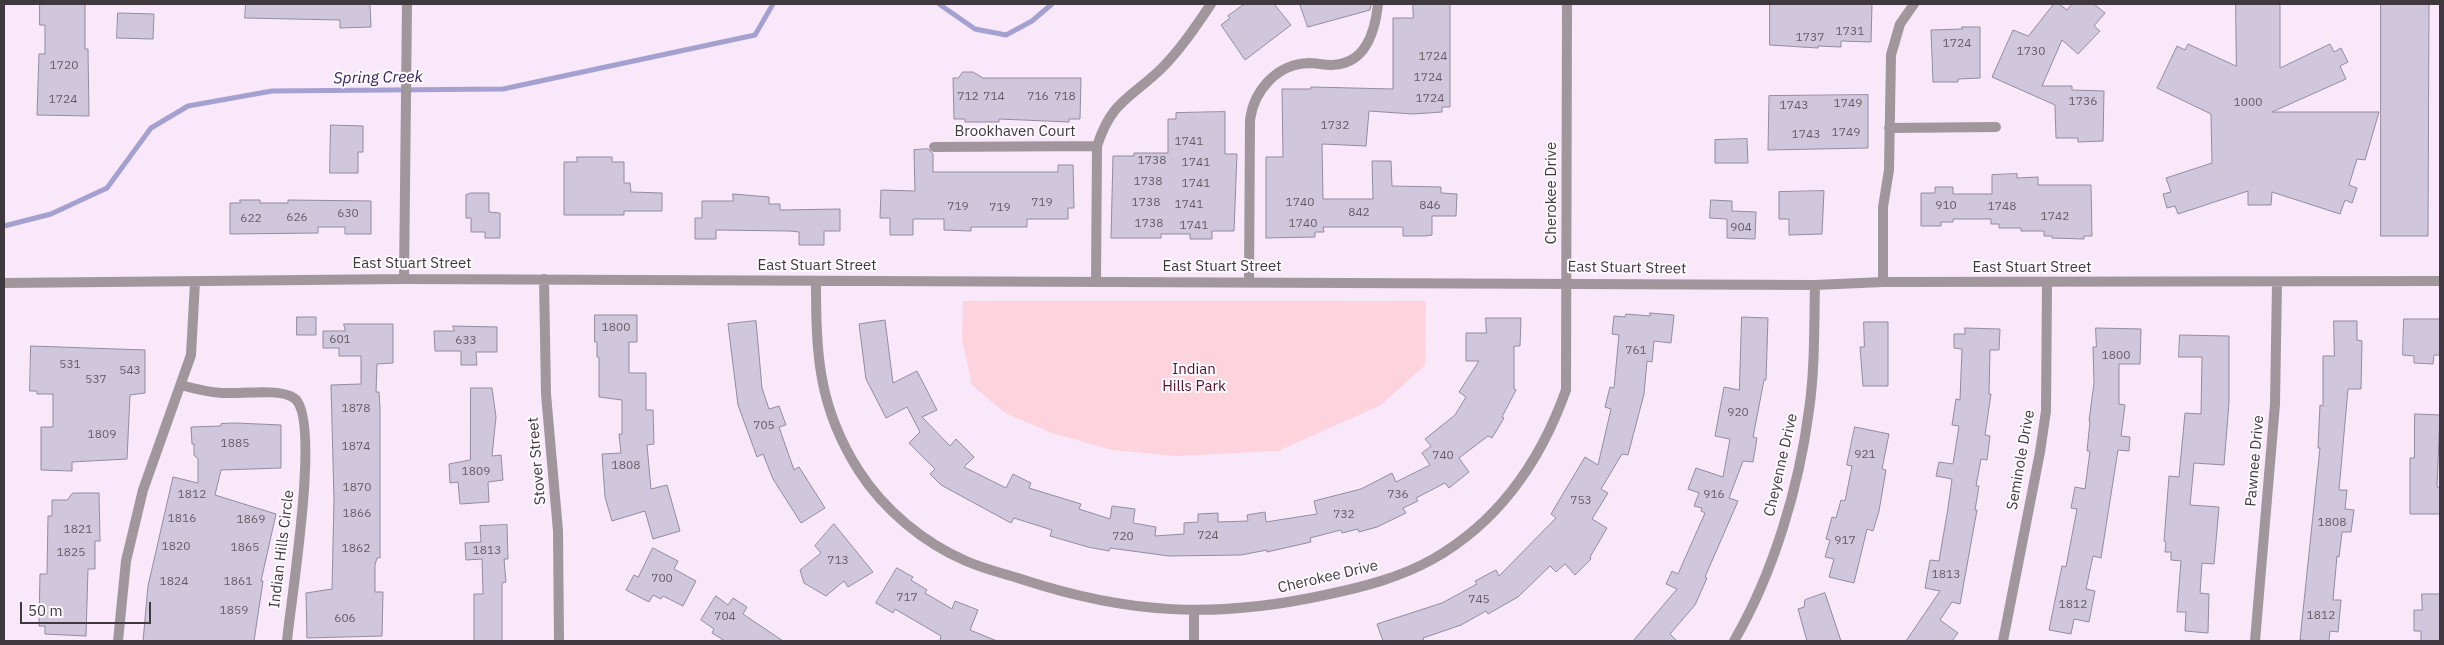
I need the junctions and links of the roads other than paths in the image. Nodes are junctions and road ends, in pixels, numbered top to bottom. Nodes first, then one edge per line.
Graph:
1 (407, 4) edge
2 (1211, 4) edge
3 (1378, 4) edge
4 (1568, 4) edge
5 (1914, 4) edge
6 (1996, 127) dead end
7 (1889, 128) junction
8 (1097, 146) junction
9 (934, 147) dead end
10 (404, 279) junction
11 (544, 279) junction
12 (816, 281) junction
13 (1096, 281) junction
14 (2440, 281) edge
15 (195, 282) junction
16 (1249, 282) junction
17 (1567, 282) junction
18 (1883, 282) junction
19 (4, 283) edge
20 (2047, 283) junction
21 (2276, 283) junction
22 (1815, 285) junction
23 (181, 386) junction
24 (1194, 611) junction
25 (118, 641) edge
26 (287, 641) edge
27 (559, 641) edge
28 (1194, 641) edge
29 (1734, 641) edge
30 (2003, 641) edge
31 (2255, 641) edge

1 - 10 street
2 - 8 street
3 - 16 street
4 - 17 street, Cherokee Drive
5 - 7 street
6 - 7 street
7 - 18 street
8 - 9 street, Brookhaven Court
8 - 13 street
10 - 11 street, East Stuart Street
10 - 15 street, East Stuart Street
11 - 12 street, East Stuart Street
11 - 27 street, Stover Street
12 - 13 street, East Stuart Street
12 - 24 street, Cherokee Drive
13 - 16 street, East Stuart Street
14 - 21 street, East Stuart Street
15 - 19 street, East Stuart Street
15 - 23 street
16 - 17 street, East Stuart Street
17 - 22 street, East Stuart Street
17 - 24 street, Cherokee Drive
18 - 20 street, East Stuart Street
18 - 22 street, East Stuart Street
20 - 21 street, East Stuart Street
20 - 30 street, Seminole Drive
21 - 31 street, Pawnee Drive
22 - 29 street, Cheyenne Drive
23 - 25 street
23 - 26 street, Indian Hills Circle
24 - 28 street

